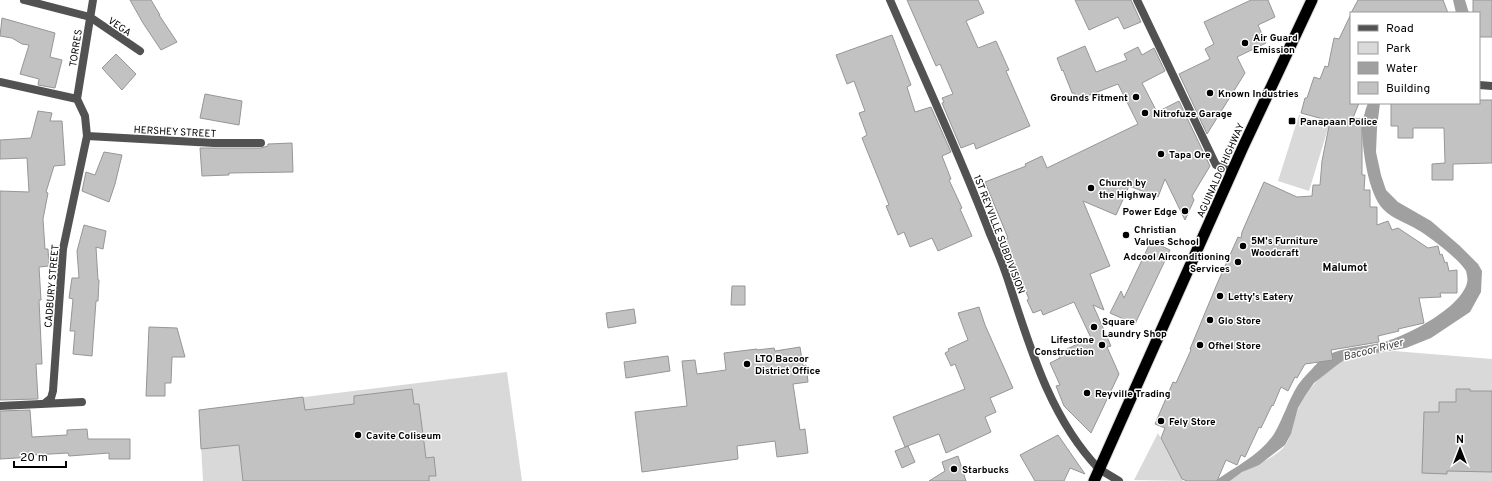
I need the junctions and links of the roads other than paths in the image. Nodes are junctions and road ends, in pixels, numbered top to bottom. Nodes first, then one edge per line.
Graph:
1 (24, 0) edge
2 (93, 0) edge
3 (890, 0) edge
4 (1137, 0) edge
5 (1312, 0) edge
6 (90, 17) junction
7 (140, 51) dead end
8 (0, 82) edge
9 (1480, 85) edge
10 (1492, 86) edge
11 (77, 99) junction
12 (88, 136) junction
13 (261, 143) dead end
14 (1233, 171) junction
15 (82, 402) dead end
16 (45, 403) junction
17 (0, 406) edge
18 (1099, 469) junction
19 (1094, 481) edge
20 (1119, 481) edge

1 - 6 street, VEGA
2 - 6 street, TORRES
3 - 18 street, 1ST REYVILLE SUBDIVISION
4 - 14 street
5 - 14 highway, AGUINALDO HIGHWAY
6 - 7 street, VEGA
6 - 11 street, TORRES
8 - 11 street
9 - 10 street
11 - 12 street, CADBURY STREET
12 - 13 street, HERSHEY STREET
12 - 16 street, CADBURY STREET
14 - 18 highway, AGUINALDO HIGHWAY
15 - 16 street
16 - 17 street
18 - 19 highway, AGUINALDO HIGHWAY
18 - 20 street, 1ST REYVILLE SUBDIVISION

